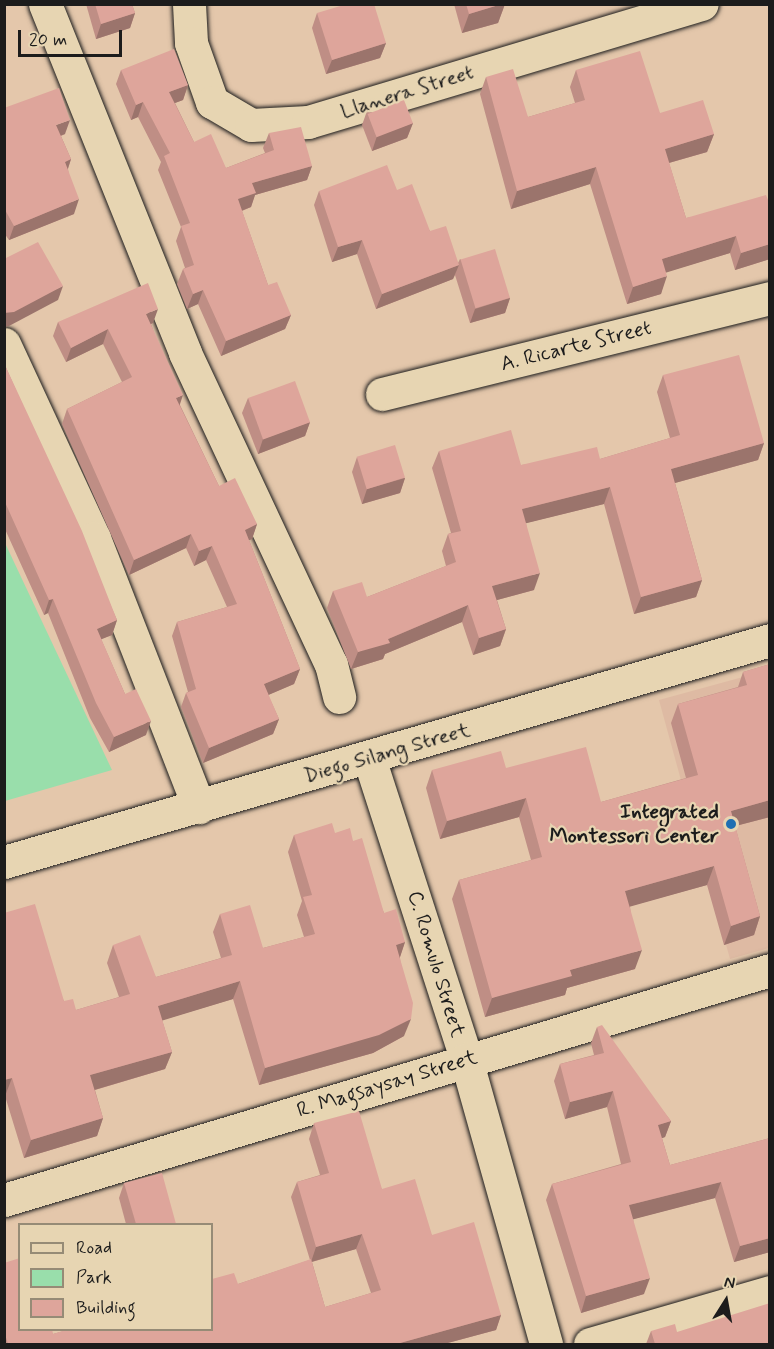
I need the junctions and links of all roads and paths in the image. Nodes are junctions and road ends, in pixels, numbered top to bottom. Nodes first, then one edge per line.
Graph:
1 (45, 4) edge
2 (189, 4) edge
3 (702, 4) edge
4 (770, 298) edge
5 (4, 344) edge
6 (382, 394) dead end
7 (770, 640) edge
8 (339, 697) dead end
9 (369, 758) junction
10 (199, 807) junction
11 (4, 862) edge
12 (770, 970) edge
13 (466, 1059) junction
14 (4, 1200) edge
15 (770, 1292) edge
16 (546, 1344) edge
17 (590, 1344) edge

1 - 8 street
2 - 3 street, Llanera Street
4 - 6 street, A. Ricarte Street
5 - 10 street
7 - 9 street, Diego Silang Street
9 - 10 street, Diego Silang Street
9 - 13 street, C. Romulo Street
10 - 11 street, Diego Silang Street
12 - 13 street, R. Magsaysay Street
13 - 14 street, R. Magsaysay Street
13 - 16 street, C. Romulo Street
15 - 17 street

